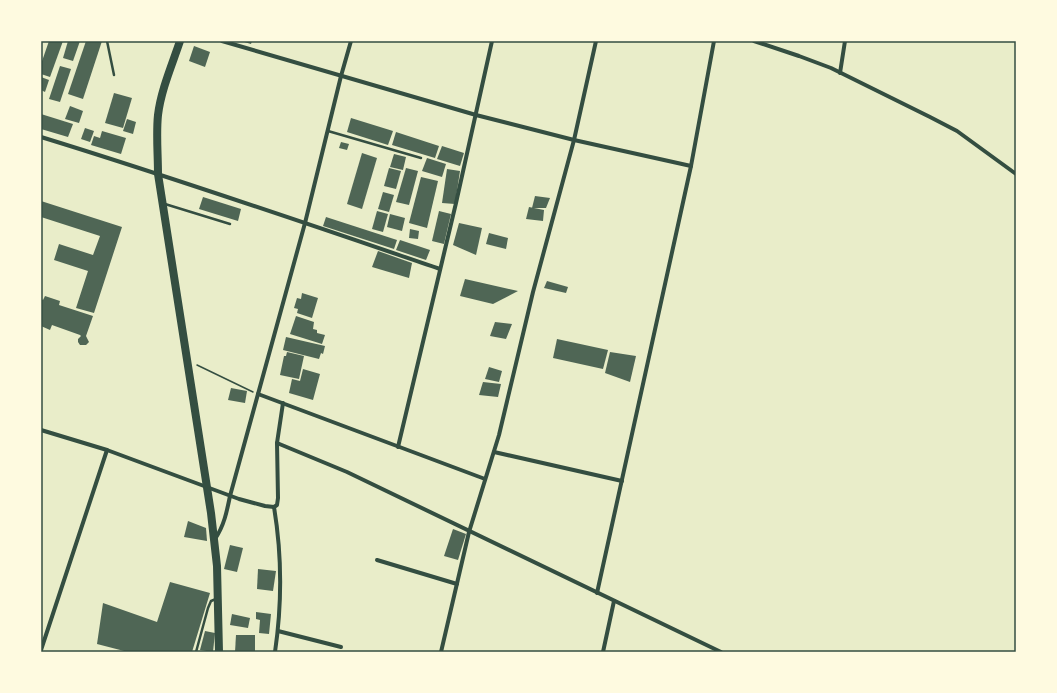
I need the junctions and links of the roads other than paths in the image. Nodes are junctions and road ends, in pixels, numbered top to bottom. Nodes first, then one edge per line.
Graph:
1 (107, 41) edge
2 (180, 41) edge
3 (222, 41) edge
4 (351, 41) edge
5 (492, 41) edge
6 (596, 41) edge
7 (714, 41) edge
8 (754, 41) edge
9 (845, 41) edge
10 (840, 73) junction
11 (114, 75) dead end
12 (341, 76) junction
13 (476, 116) junction
14 (328, 130) junction
15 (41, 137) edge
16 (574, 140) junction
17 (421, 158) dead end
18 (692, 166) junction
19 (158, 174) junction
20 (1016, 174) edge
21 (163, 203) junction
22 (306, 223) junction
23 (230, 224) dead end
24 (440, 269) junction
25 (258, 394) junction
26 (283, 403) junction
27 (41, 430) edge
28 (277, 443) junction
29 (398, 447) junction
30 (107, 450) junction
31 (494, 452) junction
32 (485, 479) junction
33 (622, 481) junction
34 (207, 487) junction
35 (230, 496) junction
36 (274, 507) junction
37 (469, 532) junction
38 (215, 540) junction
39 (377, 560) dead end
40 (457, 584) junction
41 (597, 593) junction
42 (218, 598) junction
43 (614, 601) junction
44 (278, 632) junction
45 (341, 647) dead end
46 (41, 650) edge
47 (196, 652) edge
48 (219, 652) edge
49 (275, 652) edge
50 (441, 652) edge
51 (603, 652) edge
52 (721, 652) edge

1 - 11 lane
2 - 19 highway
3 - 12 street
4 - 12 street
5 - 13 street
6 - 16 street
7 - 18 street
8 - 10 street
9 - 10 street
10 - 20 street
12 - 13 street
12 - 14 street
13 - 16 street
13 - 24 street
14 - 17 lane
14 - 22 street
15 - 19 street
16 - 18 street
16 - 31 street
18 - 33 street
19 - 21 highway
19 - 22 street
21 - 23 lane
21 - 34 highway
22 - 24 street
22 - 25 street
24 - 29 street
25 - 26 street
25 - 35 street
26 - 28 street
26 - 29 street
27 - 30 street
28 - 36 street
28 - 37 street
29 - 32 street
30 - 34 street
30 - 46 street
31 - 32 street
31 - 33 street
32 - 37 street
33 - 41 street
34 - 35 street
34 - 38 highway
35 - 36 street
35 - 38 street
36 - 44 street
37 - 40 street
37 - 41 street
38 - 42 highway
39 - 40 street
40 - 50 street
41 - 43 street
42 - 47 lane
42 - 48 highway
43 - 51 street
43 - 52 street
44 - 45 street
44 - 49 street

